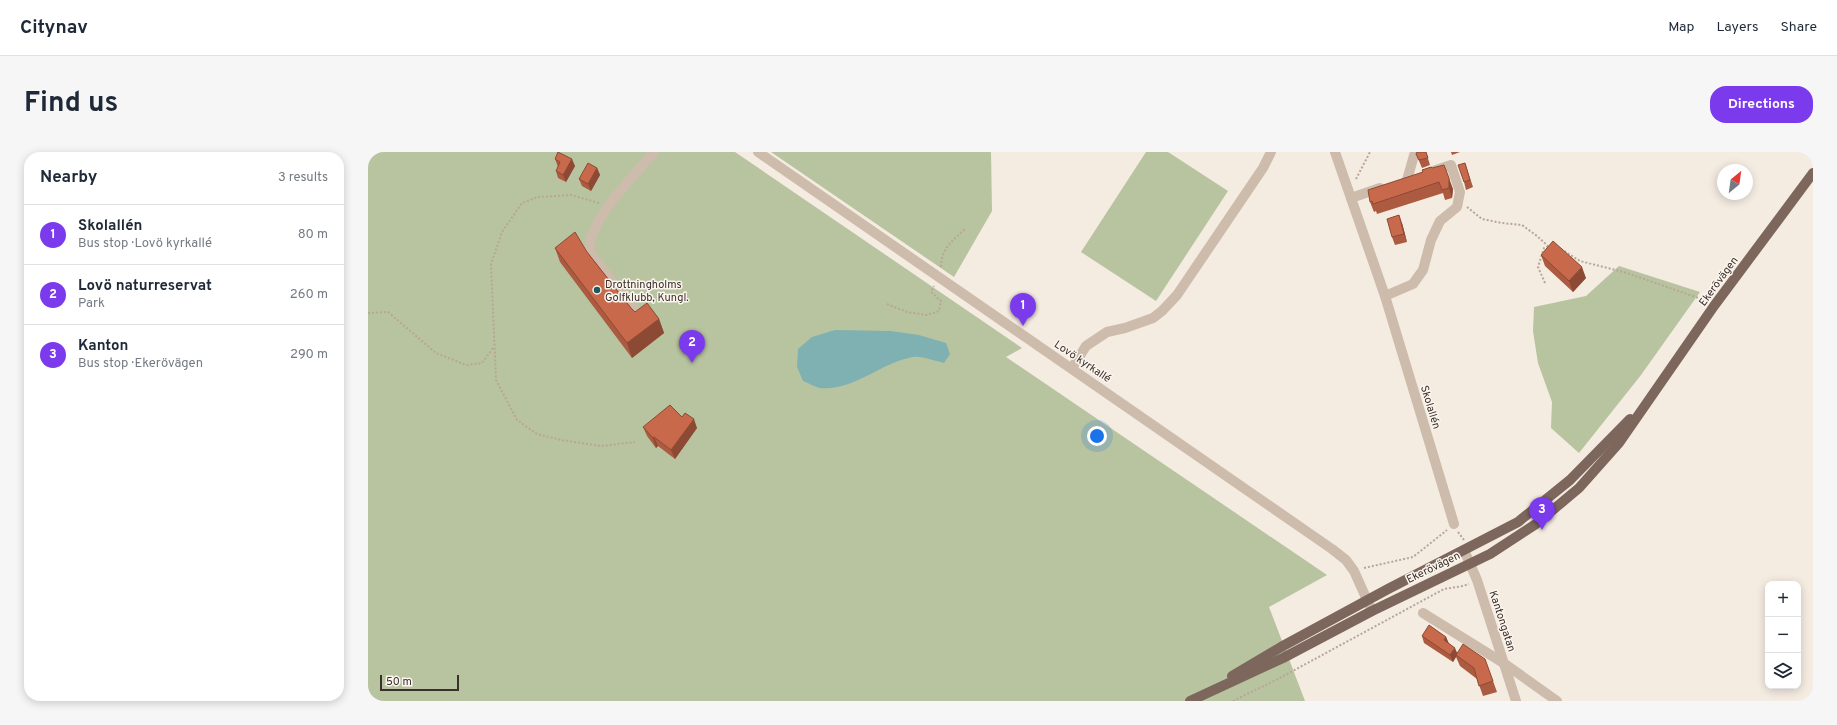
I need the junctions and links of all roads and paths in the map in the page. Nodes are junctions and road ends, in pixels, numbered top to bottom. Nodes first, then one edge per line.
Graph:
1 (654, 152) edge
2 (758, 152) edge
3 (1272, 152) edge
4 (1335, 152) edge
5 (1370, 152) edge
6 (1415, 152) edge
7 (1813, 173) edge
8 (1400, 182) junction
9 (1350, 195) junction
10 (1458, 200) junction
11 (610, 206) junction
12 (965, 230) dead end
13 (1553, 244) edge
14 (1548, 246) junction
15 (1560, 248) edge
16 (938, 278) junction
17 (1545, 283) dead end
18 (1385, 296) junction
19 (887, 304) dead end
20 (1714, 306) junction
21 (368, 313) edge
22 (641, 318) edge
23 (493, 348) junction
24 (1072, 368) junction
25 (1644, 405) junction
26 (635, 442) dead end
27 (1454, 524) junction
28 (1468, 540) dead end
29 (1464, 550) junction
30 (1469, 563) junction
31 (1354, 571) junction
32 (1477, 580) junction
33 (1367, 601) junction
34 (1372, 610) junction
35 (1423, 612) dead end
36 (1505, 664) junction
37 (1191, 700) edge
38 (1233, 701) edge
39 (1516, 701) edge
40 (1557, 701) edge

1 - 11 street
2 - 16 street, Lovö kyrkallé
3 - 24 street
4 - 9 street, Skolallén
5 - 9 path
6 - 8 street
7 - 20 main road, Ekerövägen
8 - 9 street
8 - 10 street
9 - 18 street, Skolallén
10 - 14 path
10 - 18 street
11 - 22 street
11 - 23 path
12 - 16 path
13 - 14 path
14 - 17 path
15 - 20 path
16 - 19 path
16 - 24 street, Lovö kyrkallé
18 - 27 street, Skolallén
20 - 25 main road, Ekerövägen
21 - 23 path
23 - 26 path
24 - 31 street, Lovö kyrkallé
25 - 29 main road, Ekerövägen
25 - 30 main road, Ekerövägen
27 - 28 path
27 - 31 path
29 - 30 street, Kantongatan
29 - 33 main road, Ekerövägen
30 - 32 street, Kantongatan
30 - 34 main road, Ekerövägen
31 - 33 street, Lovö kyrkallé
32 - 36 street, Kantongatan
32 - 38 path
33 - 34 street, Lovö kyrkallé
33 - 37 main road, Ekerövägen
34 - 37 main road, Ekerövägen
35 - 36 street
36 - 39 street, Kantongatan
36 - 40 street

